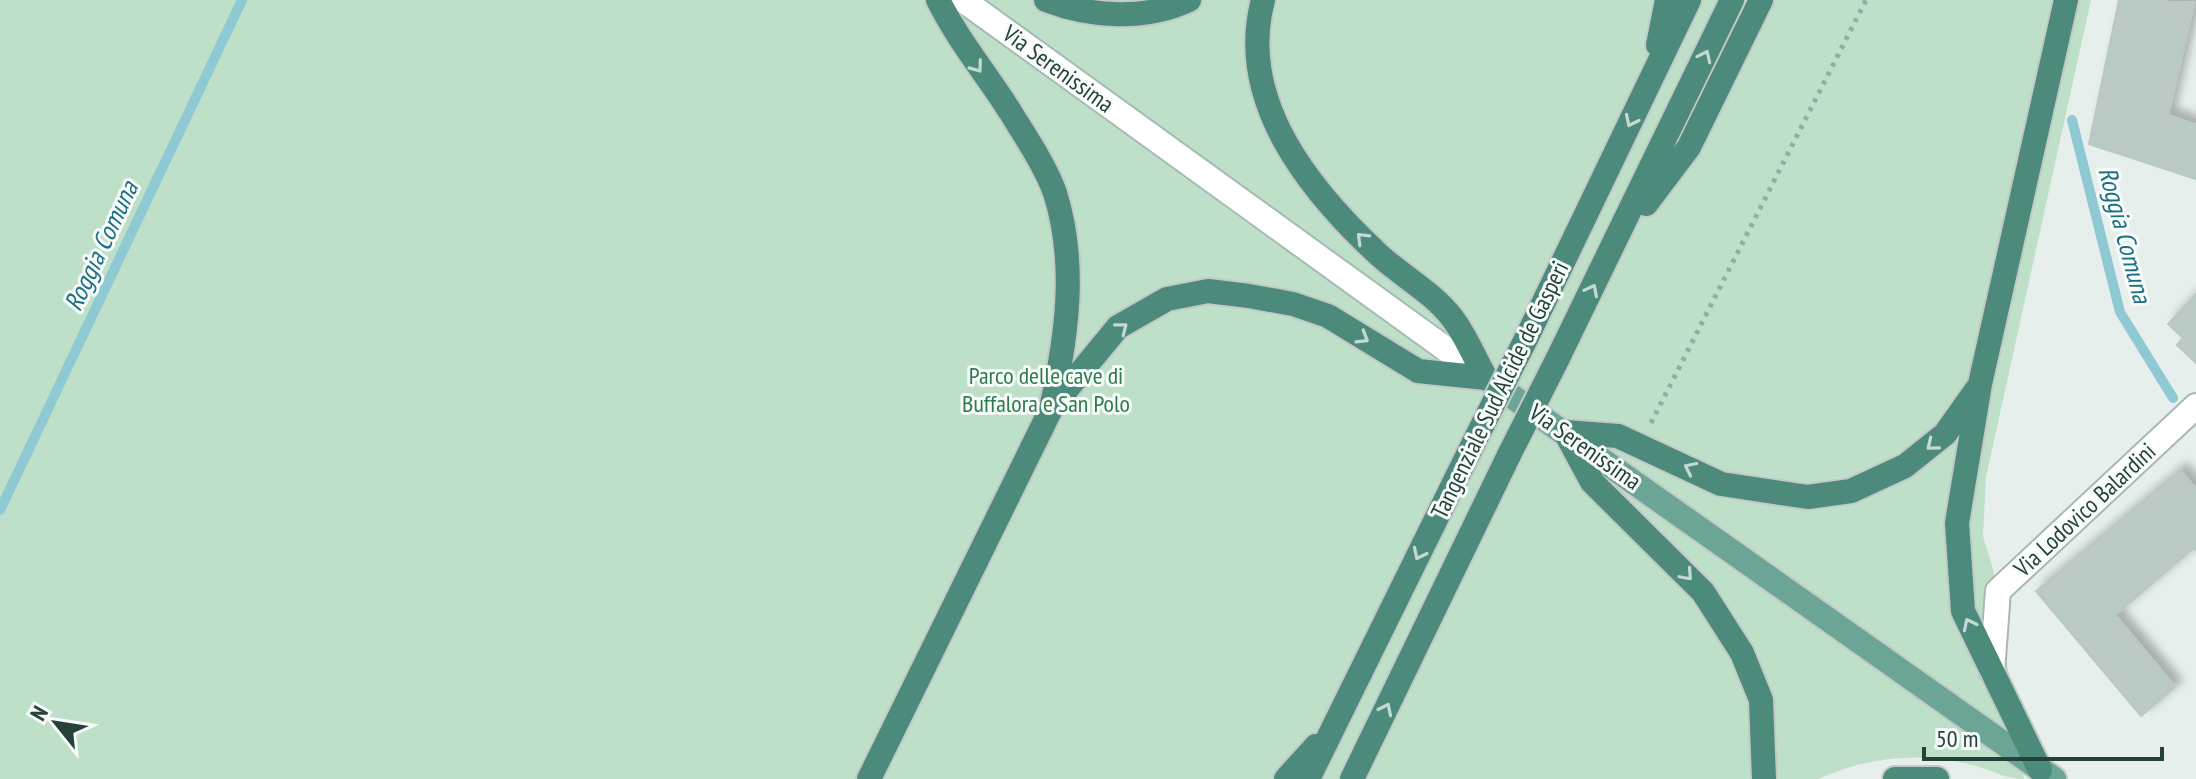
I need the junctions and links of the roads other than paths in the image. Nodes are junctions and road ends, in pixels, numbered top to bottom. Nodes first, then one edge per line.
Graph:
1 (938, 0) edge
2 (963, 0) edge
3 (1046, 0) edge
4 (1189, 0) edge
5 (1263, 0) edge
6 (1667, 0) edge
7 (1689, 0) edge
8 (1732, 0) edge
9 (1761, 0) edge
10 (2066, 0) edge
11 (1652, 78) junction
12 (1616, 244) junction
13 (1486, 378) junction
14 (1980, 384) junction
15 (2196, 406) edge
16 (1052, 407) junction
17 (1565, 432) junction
18 (1992, 672) junction
19 (1334, 727) junction
20 (2047, 774) edge
21 (869, 779) edge
22 (1286, 779) edge
23 (1308, 779) edge
24 (1352, 779) edge
25 (1764, 779) edge
26 (1895, 779) edge
27 (1937, 779) edge

1 -> 16 highway
2 - 13 main road, Via Serenissima
3 - 4 highway
13 -> 5 highway
6 - 11 highway
7 - 11 highway, Tangenziale Sud Alcide de Gasperi
12 -> 8 highway, Tangenziale Sud Alcide de Gasperi
9 - 12 highway
10 - 14 highway
11 -> 19 highway, Tangenziale Sud Alcide de Gasperi, bridge
24 -> 12 highway, Tangenziale Sud Alcide de Gasperi, bridge
16 -> 13 highway
13 - 17 main road, Via Serenissima
14 -> 17 highway
18 -> 14 highway
15 - 18 main road, Via Lodovico Balardini
16 - 21 highway
17 - 20 main road, Via Serenissima
17 -> 25 highway
18 - 20 highway
19 - 22 highway
19 - 23 highway, Tangenziale Sud Alcide de Gasperi
26 - 27 highway

